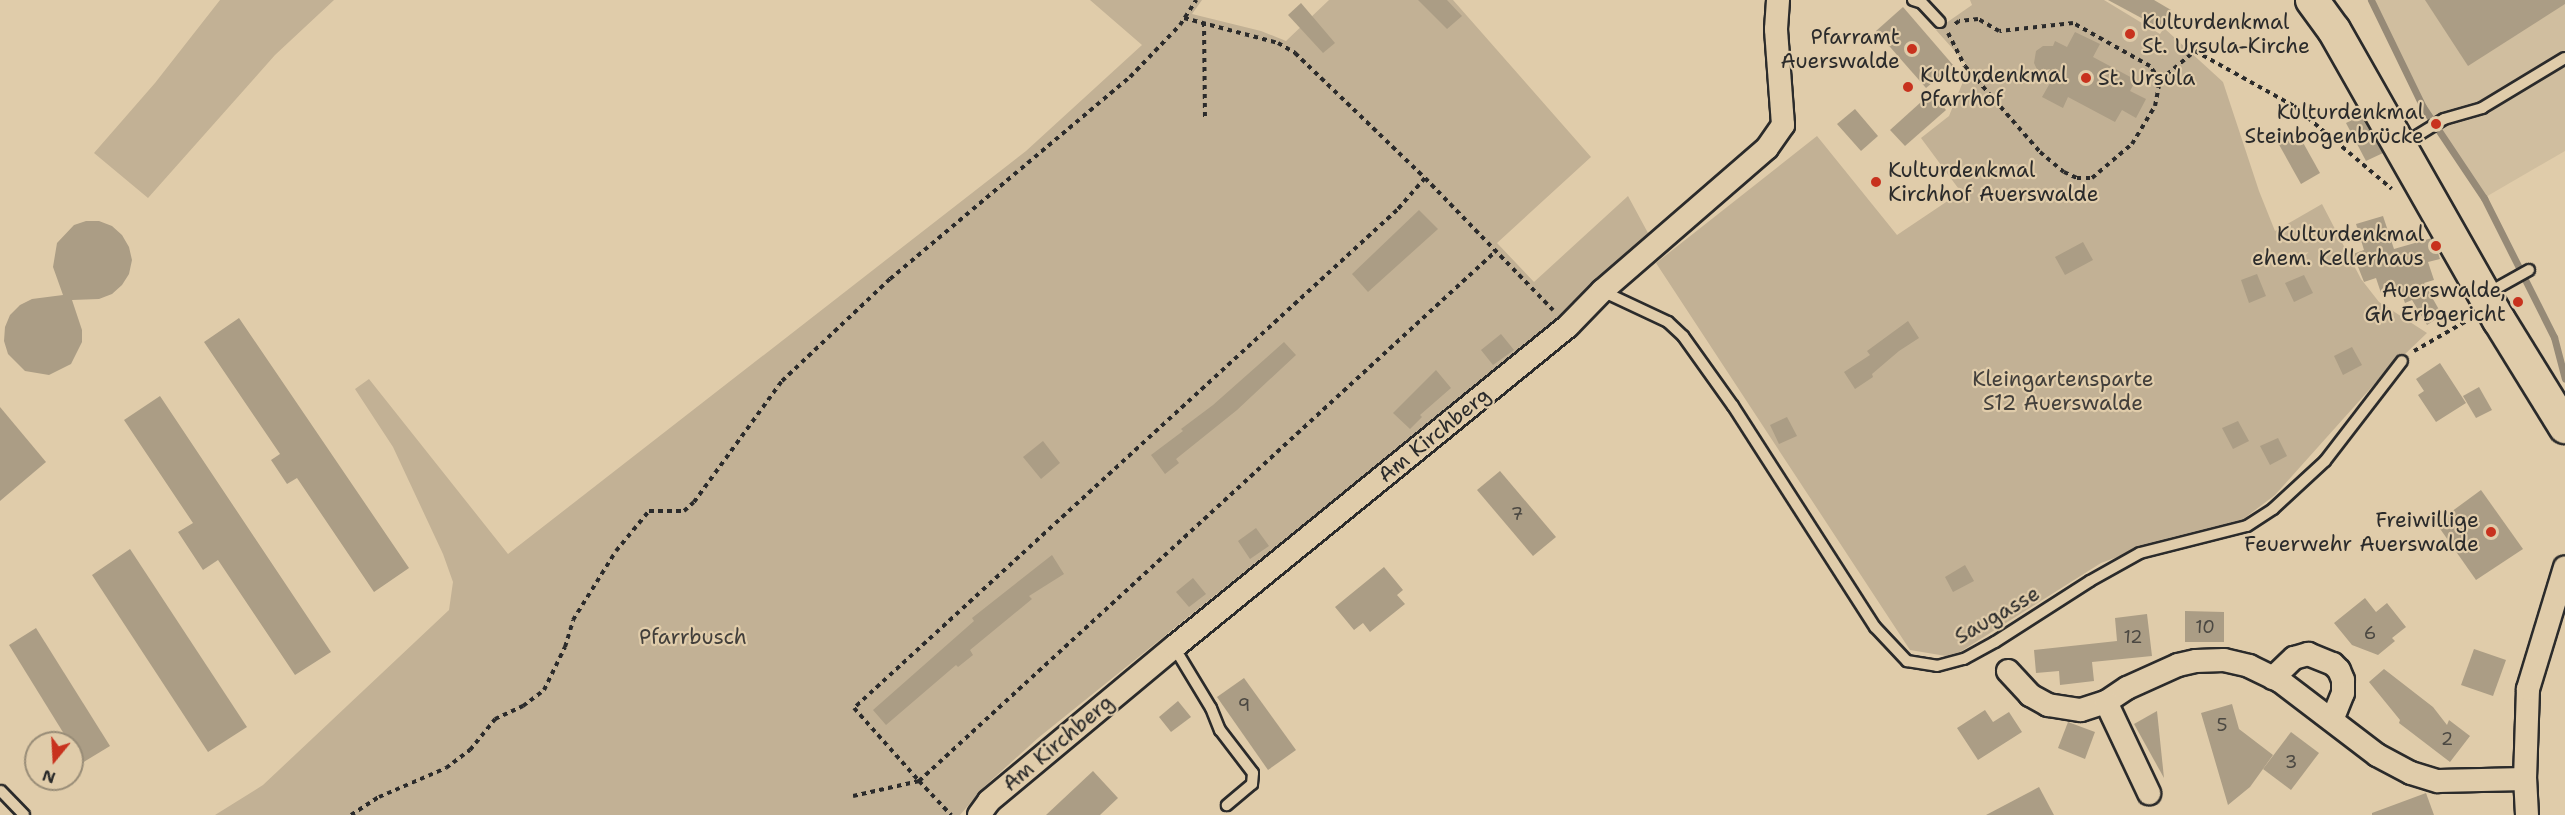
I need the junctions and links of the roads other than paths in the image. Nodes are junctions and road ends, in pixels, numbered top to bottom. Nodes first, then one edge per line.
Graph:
1 (1778, 0) edge
2 (1913, 0) edge
3 (2312, 0) edge
4 (1940, 22) dead end
5 (2565, 58) edge
6 (2412, 139) junction
7 (2529, 270) dead end
8 (1602, 291) junction
9 (2496, 294) junction
10 (2402, 361) road end
11 (2565, 427) edge
12 (2565, 567) edge
13 (1174, 647) junction
14 (2008, 671) dead end
15 (2273, 678) junction
16 (2106, 702) junction
17 (2332, 720) junction
18 (2525, 779) junction
19 (1, 791) edge
20 (2150, 793) dead end
21 (1227, 805) dead end
22 (24, 815) edge
23 (979, 815) edge
24 (2527, 815) edge

1 - 8 street, Am Kirchberg
2 - 4 lane
3 - 6 main road
5 - 6 lane
6 - 9 main road
7 - 9 lane
8 - 10 lane, Saugasse
8 - 13 street, Am Kirchberg
9 - 11 main road
12 - 18 street
13 - 21 lane
13 - 23 street, Am Kirchberg
14 - 16 street
15 - 16 street
15 - 17 street
15 - 17 street
16 - 20 street
17 - 18 street
18 - 24 street
19 - 22 lane

